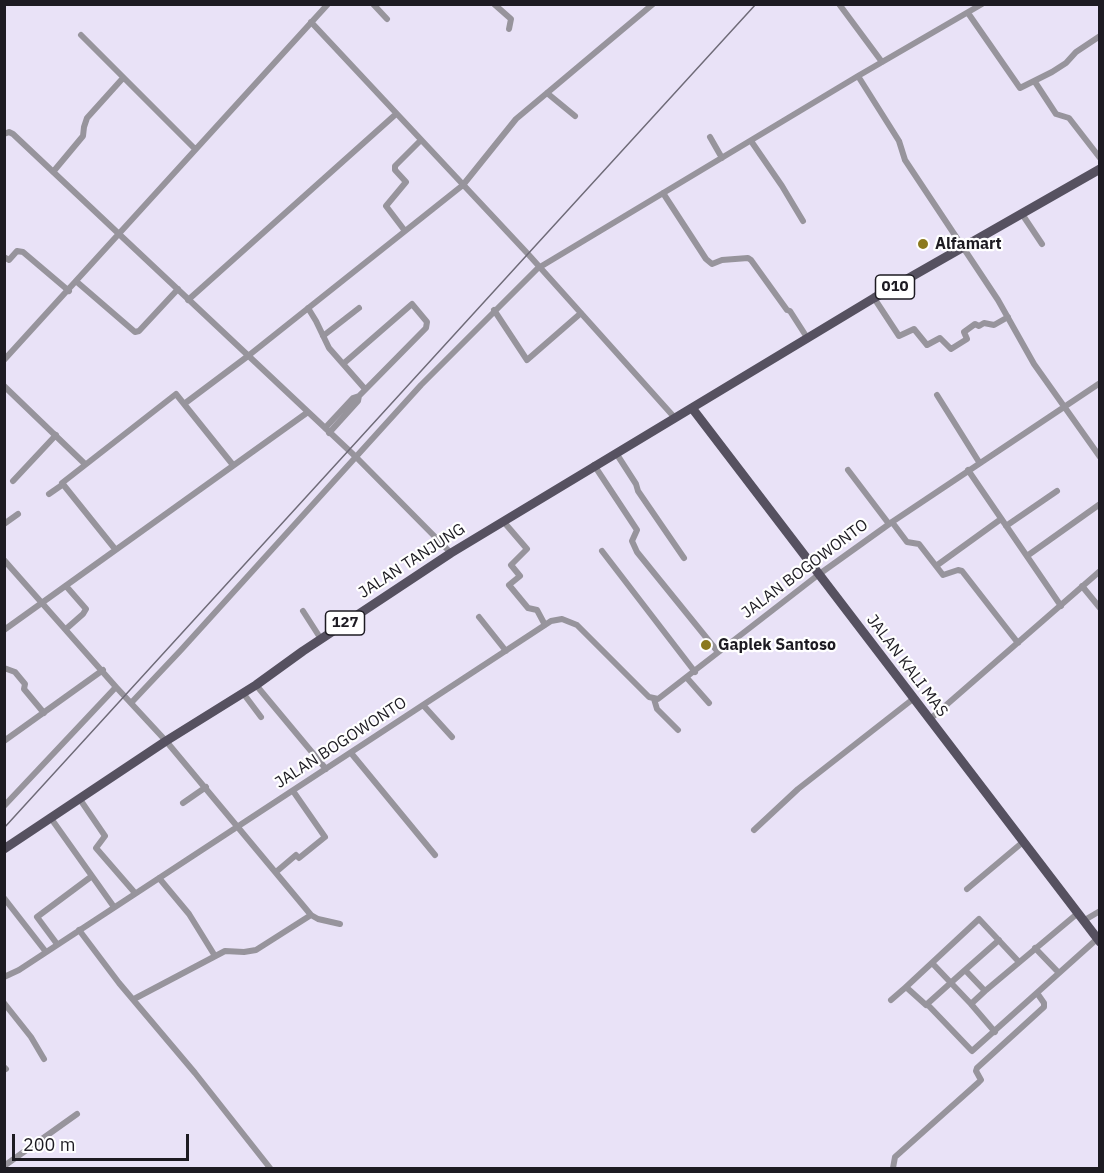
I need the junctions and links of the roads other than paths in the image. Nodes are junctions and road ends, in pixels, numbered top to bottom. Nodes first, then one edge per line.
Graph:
1 (328, 4) edge
2 (373, 4) edge
3 (494, 4) edge
4 (653, 4) edge
5 (839, 4) edge
6 (982, 4) edge
7 (968, 13) junction
8 (387, 19) dead end
9 (311, 22) junction
10 (509, 29) dead end
11 (81, 35) dead end
12 (1100, 36) edge
13 (882, 62) junction
14 (858, 76) junction
15 (123, 78) junction
16 (1035, 82) junction
17 (547, 93) junction
18 (396, 114) junction
19 (575, 116) dead end
20 (4, 134) edge
21 (710, 136) dead end
22 (420, 141) junction
23 (751, 141) junction
24 (195, 148) junction
25 (722, 158) junction
26 (1100, 158) edge
27 (1100, 169) edge
28 (53, 172) junction
29 (463, 185) junction
30 (663, 193) junction
31 (1022, 214) junction
32 (803, 221) dead end
33 (405, 231) junction
34 (119, 234) junction
35 (1042, 244) dead end
36 (965, 248) junction
37 (4, 257) edge
38 (540, 267) junction
39 (77, 282) junction
40 (177, 290) junction
41 (69, 291) junction
42 (874, 298) junction
43 (188, 300) junction
44 (308, 308) junction
45 (359, 308) dead end
46 (494, 310) junction
47 (581, 313) junction
48 (1008, 317) junction
49 (323, 336) junction
50 (808, 339) junction
51 (248, 356) junction
52 (4, 360) edge
53 (343, 364) junction
54 (1100, 383) edge
55 (4, 386) edge
56 (365, 390) junction
57 (937, 395) dead end
58 (184, 404) junction
59 (1062, 407) junction
60 (692, 408) junction
61 (308, 412) junction
62 (675, 418) junction
63 (327, 430) junction
64 (56, 435) junction
65 (616, 453) junction
66 (356, 457) junction
67 (1100, 457) edge
68 (979, 462) junction
69 (85, 464) junction
70 (233, 465) junction
71 (594, 465) junction
72 (848, 470) dead end
73 (968, 470) junction
74 (13, 482) dead end
75 (62, 485) junction
76 (1057, 491) dead end
77 (50, 494) dead end
78 (1100, 504) edge
79 (18, 514) dead end
80 (1000, 519) junction
81 (503, 521) junction
82 (890, 523) junction
83 (4, 524) edge
84 (1006, 526) junction
85 (115, 549) junction
86 (603, 550) dead end
87 (451, 553) junction
88 (1027, 556) junction
89 (684, 558) dead end
90 (4, 560) edge
91 (936, 566) junction
92 (1100, 572) edge
93 (818, 574) junction
94 (66, 586) junction
95 (1082, 586) junction
96 (43, 603) junction
97 (1061, 606) junction
98 (1100, 608) edge
99 (303, 611) dead end
100 (479, 617) dead end
101 (545, 625) junction
102 (66, 629) junction
103 (4, 630) edge
104 (321, 639) junction
105 (1018, 643) junction
106 (506, 651) junction
107 (718, 652) junction
108 (4, 668) edge
109 (103, 670) junction
110 (694, 672) junction
111 (687, 678) junction
112 (256, 685) junction
113 (116, 687) junction
114 (243, 693) junction
115 (654, 699) junction
116 (913, 699) junction
117 (131, 703) junction
118 (709, 703) dead end
119 (423, 705) junction
120 (44, 714) junction
121 (261, 717) dead end
122 (929, 720) junction
123 (678, 730) dead end
124 (452, 737) dead end
125 (4, 741) edge
126 (166, 741) junction
127 (351, 753) junction
128 (326, 769) junction
129 (206, 787) junction
130 (293, 791) junction
131 (79, 798) junction
132 (183, 803) dead end
133 (4, 806) edge
134 (50, 817) junction
135 (238, 826) junction
136 (754, 830) dead end
137 (1023, 842) junction
138 (4, 849) edge
139 (435, 855) dead end
140 (276, 872) junction
141 (92, 876) junction
142 (159, 878) junction
143 (967, 889) dead end
144 (135, 893) junction
145 (4, 898) edge
146 (114, 907) junction
147 (1100, 911) edge
148 (311, 915) junction
149 (1080, 917) junction
150 (340, 924) dead end
151 (79, 930) junction
152 (999, 940) junction
153 (1098, 941) edge
154 (57, 944) junction
155 (1035, 948) junction
156 (46, 952) junction
157 (215, 956) junction
158 (1019, 962) junction
159 (933, 964) junction
160 (965, 970) junction
161 (1059, 973) junction
162 (4, 977) edge
163 (950, 983) junction
164 (906, 987) junction
165 (985, 991) junction
166 (1037, 993) junction
167 (134, 999) junction
168 (891, 1000) dead end
169 (4, 1003) edge
170 (927, 1004) junction
171 (971, 1004) junction
172 (995, 1032) junction
173 (44, 1059) dead end
174 (78, 1114) dead end
175 (4, 1166) edge
176 (270, 1168) edge
177 (893, 1168) edge

1 - 9 street
2 - 8 street
3 - 10 street
4 - 17 street
5 - 13 street
6 - 7 street
7 - 13 street
7 - 16 street
9 - 18 street
9 - 24 street
11 - 15 street
12 - 16 street
13 - 14 street
14 - 23 street
14 - 36 street
15 - 24 street
15 - 28 street
16 - 26 street
17 - 19 street
17 - 29 street
18 - 22 street
18 - 43 street
20 - 28 street
21 - 25 street
22 - 29 street
22 - 33 street
23 - 25 street
23 - 32 street
24 - 34 street
25 - 30 street
27 - 31 main road, 010
28 - 34 street
29 - 33 street
29 - 38 street
30 - 38 street
30 - 50 street
31 - 35 street
31 - 36 main road, 010
33 - 44 street
34 - 39 street
34 - 40 street
36 - 42 main road, 010
36 - 48 street
37 - 41 street
38 - 46 street
38 - 47 street
39 - 40 street
39 - 41 street
40 - 43 street
41 - 52 street
42 - 48 street
42 - 50 main road, 010
43 - 51 street
44 - 49 street
44 - 51 street
45 - 49 street
46 - 47 street
46 - 66 street
47 - 62 street
48 - 59 street
49 - 53 street
50 - 60 main road, 010
51 - 58 street
51 - 61 street
53 - 56 street
53 - 56 street
54 - 59 street, JALAN BOGOWONTO
55 - 64 street
56 - 63 street
57 - 68 street
58 - 69 street
58 - 70 street
59 - 67 street
59 - 68 street, JALAN BOGOWONTO
60 - 62 main road, JALAN TANJUNG / 127
60 - 93 main road, JALAN KALI MAS
61 - 63 street
61 - 70 street
62 - 65 main road, JALAN TANJUNG / 127
63 - 66 street
64 - 69 street
64 - 74 street
65 - 71 main road, JALAN TANJUNG / 127
65 - 89 street
66 - 87 street
66 - 117 street
68 - 73 street, JALAN BOGOWONTO
69 - 75 street
70 - 85 street
71 - 81 main road, JALAN TANJUNG / 127
71 - 107 street
72 - 82 street
73 - 80 street
73 - 82 street, JALAN BOGOWONTO
75 - 77 street
75 - 85 street
76 - 84 street
78 - 88 street
79 - 83 street
80 - 84 street
80 - 91 street
81 - 87 main road, JALAN TANJUNG / 127
81 - 101 street
82 - 91 street
82 - 93 street, JALAN BOGOWONTO
84 - 88 street
85 - 94 street
86 - 110 street
87 - 104 main road, JALAN TANJUNG / 127
88 - 97 street
90 - 96 street
91 - 105 street
92 - 95 street
93 - 107 street, JALAN BOGOWONTO
93 - 116 main road, JALAN KALI MAS
94 - 96 street
94 - 102 street
95 - 97 street
95 - 98 street
96 - 102 street
96 - 103 street
97 - 105 street
99 - 104 street
100 - 106 street
101 - 106 street, JALAN BOGOWONTO
101 - 115 street
102 - 109 street
104 - 112 main road, JALAN TANJUNG / 127
105 - 122 street
106 - 119 street, JALAN BOGOWONTO
107 - 110 street, JALAN BOGOWONTO
108 - 120 street
109 - 113 street
109 - 120 street
110 - 111 street, JALAN BOGOWONTO
111 - 115 street, JALAN BOGOWONTO
111 - 118 street
112 - 114 main road, JALAN TANJUNG / 127
112 - 128 street
113 - 117 street
113 - 133 street
114 - 121 street
114 - 126 main road, JALAN TANJUNG / 127
115 - 123 street
116 - 122 main road, JALAN KALI MAS
116 - 136 street
117 - 126 street
119 - 124 street
119 - 127 street, JALAN BOGOWONTO
120 - 125 street
122 - 137 main road, JALAN KALI MAS
126 - 129 street
126 - 131 main road, JALAN TANJUNG / 127
127 - 128 street, JALAN BOGOWONTO
127 - 139 street
128 - 130 street, JALAN BOGOWONTO
129 - 132 street
129 - 135 street
130 - 135 street, JALAN BOGOWONTO
130 - 140 street
131 - 134 main road, JALAN TANJUNG / 127
131 - 144 street
134 - 138 main road, JALAN TANJUNG / 127
134 - 141 street
135 - 140 street
135 - 142 street, JALAN BOGOWONTO
137 - 143 street
137 - 149 main road, JALAN KALI MAS
140 - 148 street
141 - 146 street
141 - 154 street
142 - 144 street, JALAN BOGOWONTO
142 - 157 street
144 - 146 street, JALAN BOGOWONTO
145 - 156 street
146 - 151 street, JALAN BOGOWONTO
147 - 149 street
148 - 150 street
148 - 157 street
149 - 153 main road, JALAN KALI MAS
149 - 155 street
151 - 154 street, JALAN BOGOWONTO
151 - 167 street
152 - 158 street
152 - 159 street
152 - 160 street
153 - 161 street
154 - 156 street, JALAN BOGOWONTO
155 - 158 street
155 - 161 street
156 - 162 street, JALAN BOGOWONTO
157 - 167 street
158 - 165 street
159 - 163 street
159 - 164 street
160 - 163 street
160 - 165 street
161 - 166 street
163 - 170 street
163 - 171 street
164 - 168 street
164 - 170 street
165 - 171 street
166 - 172 street
166 - 177 street
167 - 176 street
169 - 173 street
170 - 172 street
171 - 172 street
174 - 175 street

